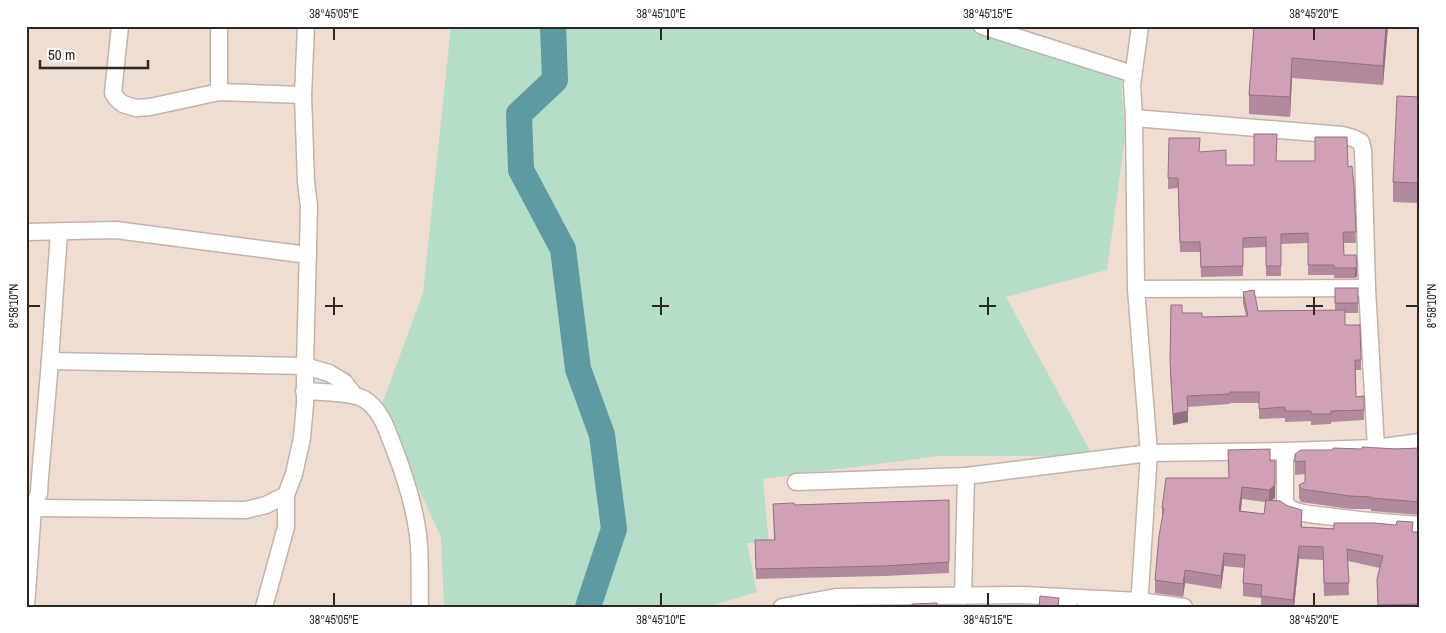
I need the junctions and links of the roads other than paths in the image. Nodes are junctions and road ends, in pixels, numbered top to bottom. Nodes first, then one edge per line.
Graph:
1 (120, 26) edge
2 (219, 26) edge
3 (306, 26) edge
4 (982, 26) edge
5 (1140, 26) edge
6 (1133, 74) junction
7 (219, 92) junction
8 (303, 95) junction
9 (1134, 118) junction
10 (26, 232) edge
11 (59, 232) junction
12 (308, 255) junction
13 (1368, 288) junction
14 (1136, 289) junction
15 (50, 361) junction
16 (304, 366) junction
17 (304, 391) junction
18 (354, 395) junction
19 (1420, 442) edge
20 (1376, 448) junction
21 (1285, 451) junction
22 (1149, 452) junction
23 (966, 476) junction
24 (796, 482) dead end
25 (286, 495) junction
26 (33, 508) junction
27 (1420, 525) edge
28 (963, 596) junction
29 (1023, 601) edge
30 (892, 602) edge
31 (1139, 604) edge
32 (788, 606) edge
33 (26, 607) edge
34 (264, 607) edge
35 (420, 607) edge
36 (1184, 607) edge

1 - 7 street
2 - 7 street
3 - 8 street
4 - 6 street
5 - 6 street
6 - 9 street
7 - 8 street
8 - 12 street
9 - 13 street
9 - 14 street
10 - 11 street
11 - 12 street
11 - 15 street
12 - 16 street
13 - 14 street
13 - 20 street
14 - 22 street
15 - 16 street
15 - 26 street
16 - 17 street
16 - 18 street
17 - 18 street
17 - 25 street
18 - 35 street
19 - 20 street
20 - 21 street
21 - 22 street
21 - 27 street
22 - 23 street
22 - 31 street
23 - 24 street
23 - 28 street
25 - 26 street
25 - 34 street
26 - 33 street
28 - 29 street
28 - 30 street
29 - 31 street
30 - 32 street
31 - 36 street

